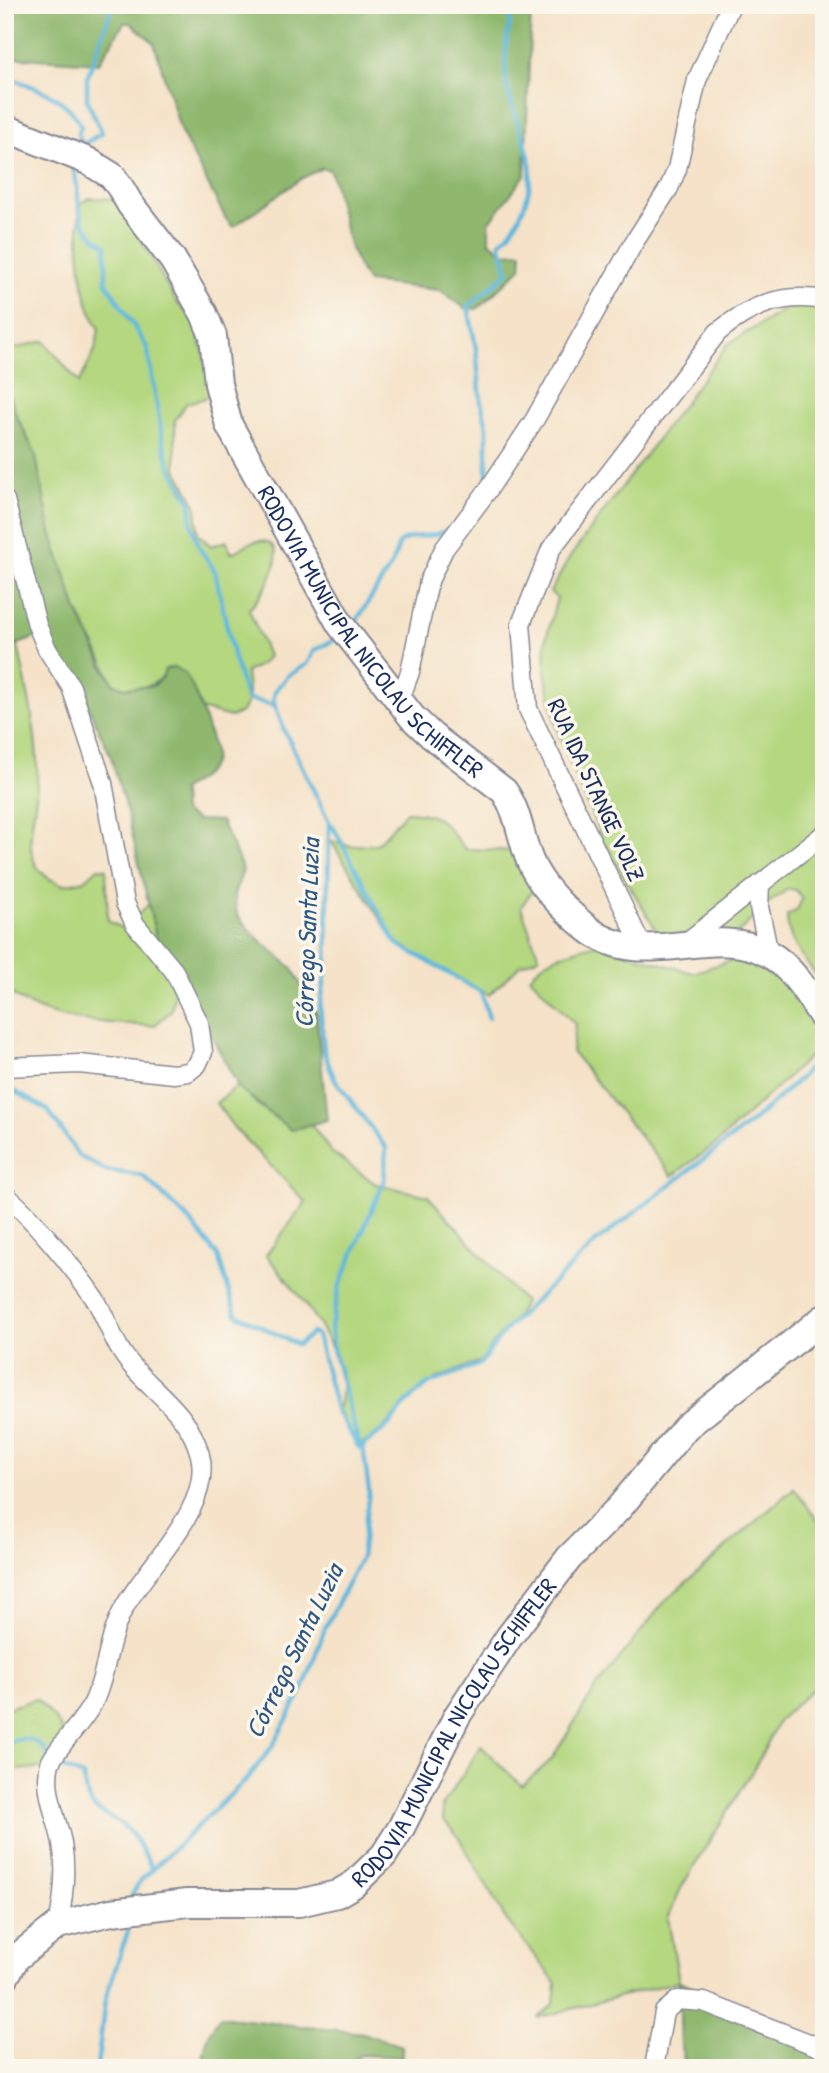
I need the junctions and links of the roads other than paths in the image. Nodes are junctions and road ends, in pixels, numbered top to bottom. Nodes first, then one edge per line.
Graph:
1 (731, 5) edge
2 (5, 128) edge
3 (824, 300) edge
4 (5, 500) edge
5 (399, 702) junction
6 (824, 834) edge
7 (760, 884) junction
8 (681, 947) junction
9 (643, 948) junction
10 (769, 954) junction
11 (824, 1019) edge
12 (5, 1068) edge
13 (5, 1195) edge
14 (824, 1318) edge
15 (58, 1925) junction
16 (5, 1977) edge
17 (824, 2049) edge
18 (654, 2068) edge

1 - 5 street
2 - 5 street, RODOVIA MUNICIPAL NICOLAU SCHIFFLER
3 - 9 street, RUA IDA STANGE VOLZ
4 - 12 street
5 - 9 street, RODOVIA MUNICIPAL NICOLAU SCHIFFLER
6 - 7 street
7 - 8 street
7 - 10 street
8 - 9 street, RODOVIA MUNICIPAL NICOLAU SCHIFFLER
8 - 10 street, RODOVIA MUNICIPAL NICOLAU SCHIFFLER
10 - 11 street, RODOVIA MUNICIPAL NICOLAU SCHIFFLER
13 - 15 street
14 - 15 street, RODOVIA MUNICIPAL NICOLAU SCHIFFLER
15 - 16 street, RODOVIA MUNICIPAL NICOLAU SCHIFFLER
17 - 18 street

